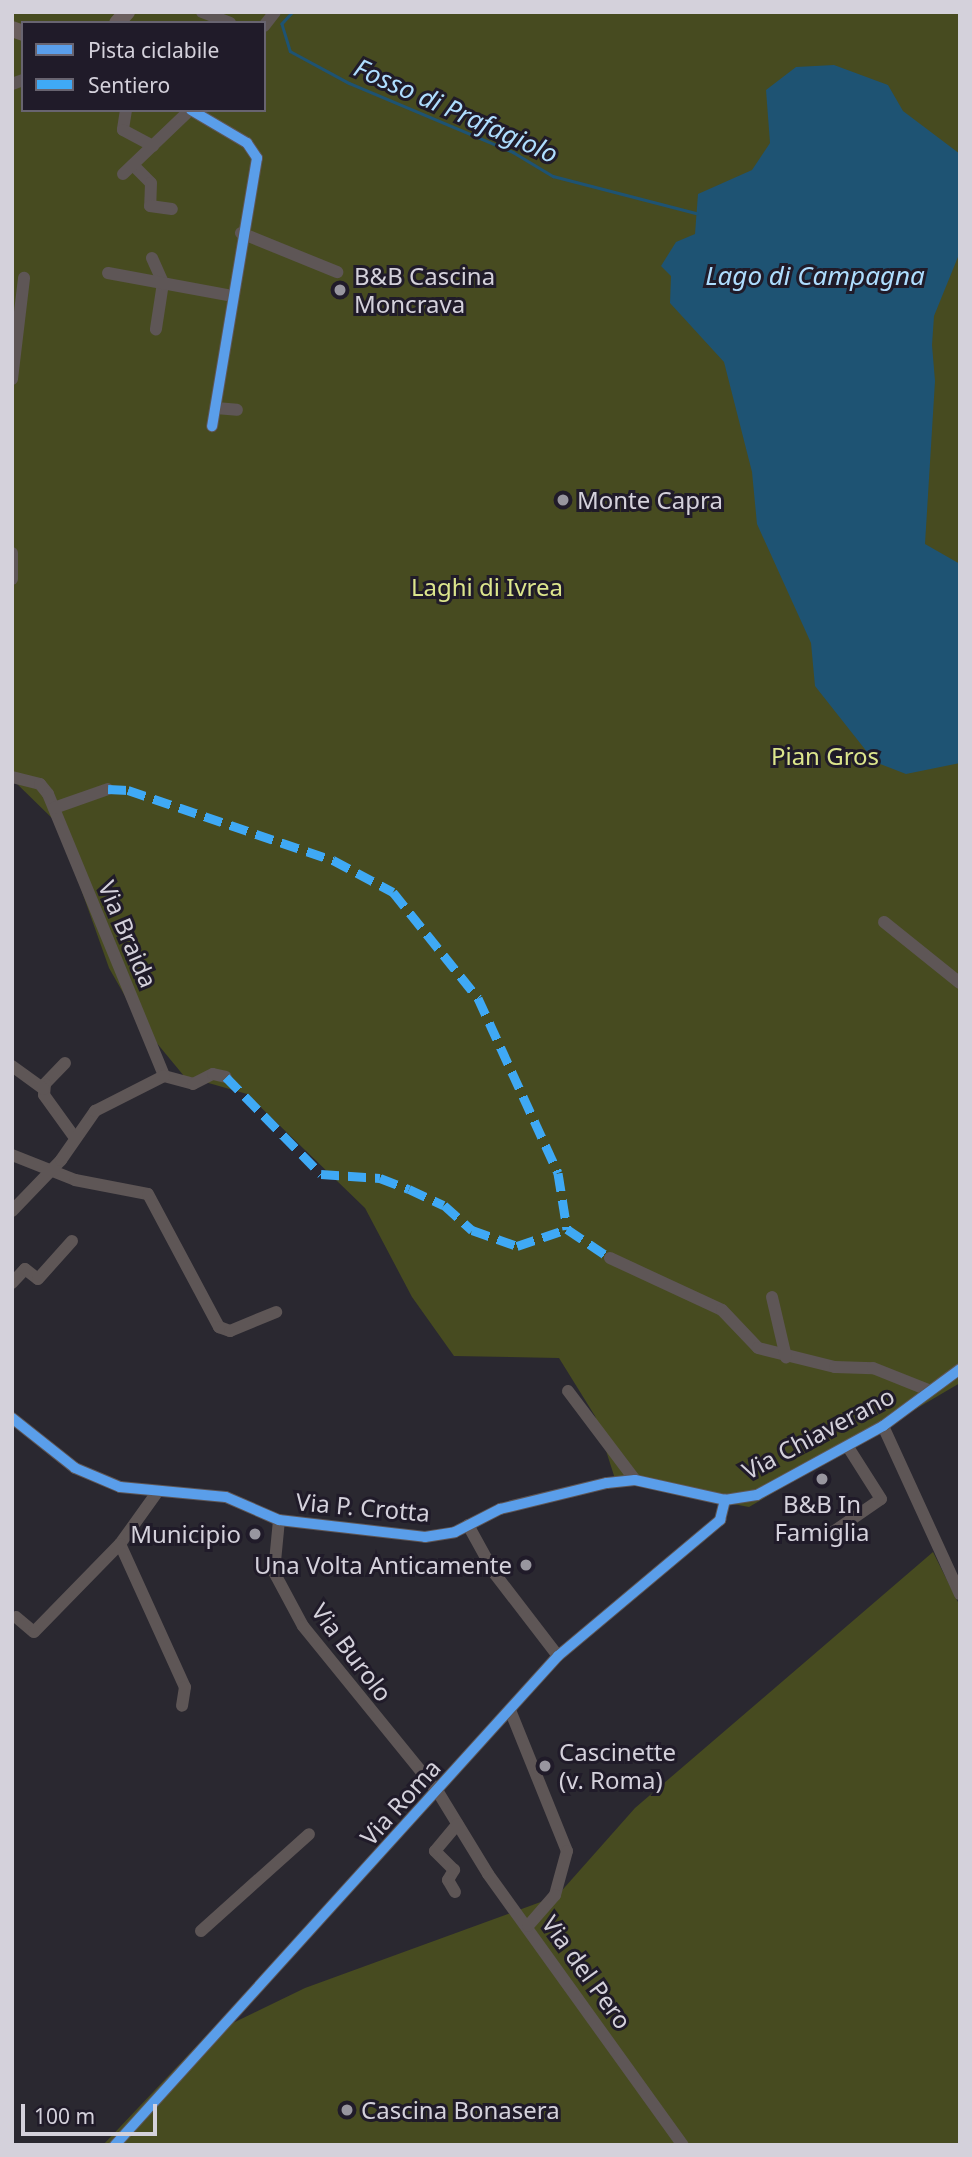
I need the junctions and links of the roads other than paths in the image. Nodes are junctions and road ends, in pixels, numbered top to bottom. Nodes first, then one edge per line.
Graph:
1 (202, 12) edge
2 (226, 21) edge
3 (126, 112) edge
4 (189, 112) edge
5 (194, 112) edge
6 (153, 146) junction
7 (172, 209) dead end
8 (241, 233) junction
9 (152, 258) dead end
10 (337, 272) dead end
11 (108, 273) dead end
12 (24, 278) dead end
13 (163, 283) junction
14 (232, 296) junction
15 (156, 329) dead end
16 (12, 379) edge
17 (216, 408) junction
18 (237, 410) dead end
19 (212, 426) dead end
20 (12, 554) edge
21 (12, 579) edge
22 (12, 777) edge
23 (108, 789) dead end
24 (54, 808) junction
25 (884, 922) dead end
26 (960, 983) edge
27 (65, 1063) dead end
28 (12, 1066) edge
29 (164, 1076) junction
30 (226, 1077) dead end
31 (44, 1089) junction
32 (75, 1138) junction
33 (12, 1155) edge
34 (50, 1168) junction
35 (12, 1211) edge
36 (72, 1241) dead end
37 (610, 1258) dead end
38 (12, 1283) edge
39 (772, 1297) dead end
40 (276, 1312) dead end
41 (786, 1357) junction
42 (960, 1369) edge
43 (928, 1390) junction
44 (568, 1391) dead end
45 (12, 1418) edge
46 (883, 1426) junction
47 (848, 1447) junction
48 (635, 1480) junction
49 (158, 1491) junction
50 (725, 1500) junction
51 (279, 1520) junction
52 (468, 1525) junction
53 (833, 1532) dead end
54 (120, 1544) junction
55 (960, 1594) edge
56 (16, 1617) dead end
57 (558, 1656) junction
58 (182, 1706) dead end
59 (510, 1710) junction
60 (438, 1792) junction
61 (458, 1824) junction
62 (309, 1834) dead end
63 (455, 1892) dead end
64 (528, 1926) junction
65 (201, 1931) dead end
66 (116, 2145) edge
67 (683, 2145) edge

1 - 2 street
3 - 6 street
4 - 6 street
5 - 8 street
6 - 7 street
8 - 10 street
8 - 14 street
9 - 13 street
11 - 13 street
12 - 16 street
13 - 14 street
13 - 15 street
14 - 17 street
17 - 18 street
17 - 19 street
20 - 21 street
22 - 24 street, Via Braida
23 - 24 street
24 - 29 street, Via Braida
25 - 26 street
27 - 31 street
28 - 31 street
29 - 30 street
29 - 32 street
31 - 32 street
32 - 34 street
33 - 34 street
34 - 35 street
34 - 40 street
36 - 38 street
37 - 41 street
39 - 41 street
41 - 43 street
42 - 43 street, Via Chiaverano
43 - 46 street, Via Chiaverano
44 - 48 street
45 - 49 street, Via P. Crotta
46 - 47 street, Via Chiaverano
46 - 55 street
47 - 50 street, Via Chiaverano
47 - 53 street, Via Chiaverano
48 - 50 street, Via P. Crotta
48 - 52 street, Via P. Crotta
49 - 51 street, Via P. Crotta
49 - 54 street
50 - 57 street, Via Roma
51 - 52 street, Via P. Crotta
51 - 60 street, Via Burolo
52 - 57 street
54 - 56 street
54 - 58 street
57 - 59 street, Via Roma
59 - 60 street, Via Roma
59 - 64 street
60 - 61 street, Via del Pero
60 - 66 street, Via Roma
61 - 63 street
61 - 64 street, Via del Pero
62 - 65 street
64 - 67 street, Via del Pero

